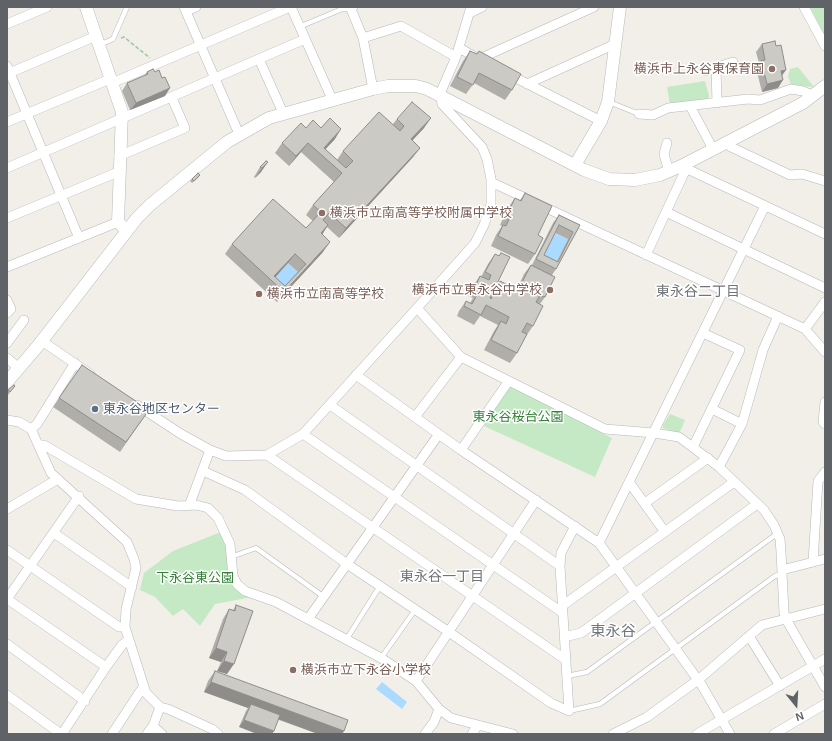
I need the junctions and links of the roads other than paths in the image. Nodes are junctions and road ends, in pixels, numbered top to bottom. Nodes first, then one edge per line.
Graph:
1 (46, 7) edge
2 (86, 7) edge
3 (127, 7) edge
4 (196, 7) edge
5 (290, 7) edge
6 (482, 7) edge
7 (594, 7) edge
8 (620, 7) edge
9 (804, 7) edge
10 (352, 8) edge
11 (185, 9) edge
12 (470, 10) edge
13 (7, 24) edge
14 (299, 27) junction
15 (363, 38) junction
16 (305, 39) junction
17 (98, 40) junction
18 (615, 44) junction
19 (200, 45) junction
20 (825, 46) edge
21 (457, 53) junction
22 (259, 59) junction
23 (480, 59) junction
24 (733, 62) dead end
25 (716, 67) junction
26 (8, 71) edge
27 (706, 71) dead end
28 (215, 78) junction
29 (111, 81) junction
30 (528, 84) junction
31 (825, 86) edge
32 (373, 89) junction
33 (440, 96) junction
34 (814, 96) junction
35 (172, 98) junction
36 (332, 100) junction
37 (608, 102) junction
38 (718, 103) junction
39 (690, 106) junction
40 (283, 113) junction
41 (27, 114) junction
42 (639, 114) joint
43 (122, 119) junction
44 (601, 121) junction
45 (7, 122) edge
46 (239, 134) junction
47 (726, 142) junction
48 (667, 143) dead end
49 (713, 149) junction
50 (43, 153) junction
51 (119, 156) junction
52 (575, 165) junction
53 (7, 168) edge
54 (683, 168) junction
55 (118, 172) junction
56 (669, 172) junction
57 (825, 181) edge
58 (491, 182) junction
59 (62, 196) junction
60 (765, 206) junction
61 (666, 212) junction
62 (7, 218) edge
63 (118, 222) junction
64 (127, 231) junction
65 (825, 234) edge
66 (79, 238) junction
67 (744, 249) junction
68 (646, 255) junction
69 (7, 267) edge
70 (825, 288) edge
71 (723, 292) junction
72 (7, 300) edge
73 (825, 302) edge
74 (417, 308) junction
75 (7, 313) edge
76 (778, 316) junction
77 (24, 320) dead end
78 (805, 329) junction
79 (703, 333) junction
80 (42, 341) junction
81 (7, 343) edge
82 (825, 352) edge
83 (462, 357) junction
84 (7, 358) edge
85 (75, 363) junction
86 (20, 369) junction
87 (356, 375) junction
88 (99, 380) edge
89 (7, 382) edge
90 (508, 382) junction
91 (131, 401) edge
92 (825, 402) edge
93 (330, 405) junction
94 (712, 409) junction
95 (415, 417) junction
96 (7, 420) edge
97 (742, 424) junction
98 (825, 424) edge
99 (31, 429) junction
100 (654, 433) junction
101 (302, 434) junction
102 (439, 434) junction
103 (39, 445) junction
104 (693, 447) junction
105 (210, 450) junction
106 (461, 450) junction
107 (267, 455) junction
108 (708, 458) junction
109 (417, 466) junction
110 (719, 468) junction
111 (203, 471) junction
112 (825, 472) edge
113 (58, 479) junction
114 (629, 482) junction
115 (734, 482) junction
116 (79, 496) junction
117 (394, 497) junction
118 (536, 500) junction
119 (645, 504) junction
120 (757, 504) junction
121 (190, 506) junction
122 (7, 509) edge
123 (575, 526) junction
124 (373, 528) junction
125 (666, 532) junction
126 (54, 533) junction
127 (778, 533) junction
128 (513, 534) junction
129 (599, 543) junction
130 (7, 550) edge
131 (231, 557) junction
132 (825, 559) edge
133 (813, 562) junction
134 (347, 564) junction
135 (493, 565) junction
136 (30, 566) junction
137 (560, 566) junction
138 (617, 568) junction
139 (782, 572) junction
140 (380, 586) junction
141 (132, 587) junction
142 (636, 594) junction
143 (473, 596) junction
144 (324, 597) junction
145 (7, 599) edge
146 (563, 609) junction
147 (825, 609) edge
148 (415, 610) junction
149 (308, 619) junction
150 (786, 619) junction
151 (656, 622) junction
152 (125, 627) junction
153 (449, 632) junction
154 (750, 636) junction
155 (564, 637) junction
156 (128, 640) junction
157 (346, 640) junction
158 (7, 644) edge
159 (676, 650) junction
160 (381, 658) junction
161 (825, 659) edge
162 (566, 660) junction
163 (106, 666) junction
164 (813, 666) junction
165 (567, 676) junction
166 (698, 680) junction
167 (416, 681) junction
168 (780, 686) junction
169 (825, 686) edge
170 (143, 687) junction
171 (7, 695) edge
172 (85, 701) junction
173 (825, 704) edge
174 (160, 707) junction
175 (439, 709) junction
176 (569, 711) junction
177 (722, 720) junction
178 (478, 725) junction
179 (153, 726) junction
180 (61, 734) edge
181 (112, 734) edge
182 (147, 734) edge
183 (162, 734) edge
184 (218, 734) edge
185 (425, 734) edge
186 (472, 734) edge
187 (513, 734) edge
188 (613, 734) edge
189 (697, 734) edge
190 (730, 734) edge
191 (774, 734) edge

1 - 13 street
2 - 17 street
3 - 17 lane
4 - 11 street
5 - 14 street
5 - 19 street
6 - 12 street
7 - 23 street
8 - 18 street
9 - 20 street
10 - 14 lane
10 - 15 street
11 - 19 street
12 - 21 street
14 - 16 street
15 - 21 street
15 - 32 street
16 - 22 street
16 - 36 street
17 - 26 street
17 - 29 street
18 - 30 street
18 - 37 street
19 - 28 street
19 - 29 street
21 - 23 street
21 - 33 street
22 - 28 street
22 - 40 street
23 - 30 street
24 - 25 street
25 - 27 street
25 - 38 street
26 - 41 street
28 - 35 street
28 - 46 street
29 - 41 street
29 - 43 street
30 - 44 street
31 - 34 street
32 - 33 street
32 - 36 street
33 - 52 street
33 - 58 street
34 - 38 street
34 - 47 street
35 - 43 street
35 - 51 street
36 - 40 street
37 - 42 lane
37 - 44 street
38 - 39 street
39 - 42 street
39 - 49 street
40 - 46 street
41 - 45 street
41 - 50 street
43 - 50 street
43 - 51 street
44 - 52 street
46 - 64 street
47 - 49 street
47 - 57 street
48 - 56 street
49 - 54 street
50 - 53 street
50 - 59 street
51 - 55 street
52 - 56 street
54 - 56 street
54 - 60 street
54 - 61 street
55 - 59 street
55 - 63 street
58 - 68 street
58 - 74 street
59 - 62 street
59 - 66 street
60 - 65 street
60 - 67 street
61 - 67 street
61 - 68 street
63 - 64 street
63 - 66 street
64 - 80 street
66 - 69 street
67 - 70 street
67 - 71 street
68 - 71 street
71 - 76 street
71 - 79 street
72 - 75 street
73 - 78 street
74 - 83 street
74 - 87 street
76 - 78 street
76 - 97 street
77 - 81 street
78 - 82 street
79 - 94 street
79 - 100 street
80 - 85 street
80 - 86 street
83 - 90 street
83 - 95 street
84 - 86 street
85 - 88 street
85 - 99 street
86 - 89 street
87 - 93 street
87 - 95 street
90 - 100 street
90 - 106 street
91 - 105 street
92 - 98 street
93 - 101 street
93 - 109 street
94 - 97 street
94 - 104 street
95 - 102 street
96 - 99 street
97 - 110 street
99 - 103 street
100 - 104 street
100 - 114 street
101 - 107 street
101 - 117 street
102 - 106 street
102 - 109 street
103 - 113 street
103 - 121 street
104 - 108 street
105 - 107 street
105 - 111 street
106 - 118 street
107 - 124 street
108 - 110 street
108 - 119 street
109 - 117 street
109 - 128 street
110 - 115 street
111 - 121 street
111 - 134 street
112 - 133 street
113 - 116 street
113 - 122 street
114 - 119 street
114 - 129 street
115 - 120 street
115 - 125 street
116 - 126 street
116 - 141 street
117 - 124 street
117 - 135 street
118 - 123 street
118 - 128 street
119 - 125 street
120 - 127 street
120 - 142 street
121 - 131 street
123 - 129 street
123 - 137 street
124 - 134 street
124 - 143 street
125 - 138 street
126 - 136 street
126 - 141 street
127 - 139 street
127 - 151 lane
128 - 135 street
128 - 137 street
129 - 138 street
130 - 136 street
131 - 144 lane
131 - 149 street
132 - 133 street
133 - 139 street
134 - 140 street
134 - 144 street
135 - 143 street
135 - 146 street
136 - 145 street
136 - 152 street
137 - 146 street
138 - 142 street
138 - 146 street
139 - 150 street
139 - 159 lane
140 - 148 street
140 - 157 lane
141 - 152 street
142 - 151 street
142 - 155 street
143 - 153 street
143 - 162 street
144 - 149 street
145 - 163 street
146 - 155 street
147 - 150 street
148 - 153 street
148 - 160 lane
149 - 157 street
150 - 154 street
150 - 164 street
151 - 159 street
151 - 165 lane
152 - 156 street
153 - 167 street
153 - 176 street
154 - 166 street
154 - 168 street
155 - 162 street
156 - 163 street
156 - 170 street
157 - 160 street
158 - 172 street
159 - 166 street
159 - 176 lane
160 - 167 street
161 - 164 street
162 - 165 street
163 - 172 street
164 - 168 street
164 - 169 street
165 - 176 street
166 - 177 street
166 - 188 street
167 - 175 street
168 - 177 street
170 - 174 street
170 - 181 street
171 - 180 street
172 - 180 street
173 - 191 street
174 - 179 street
174 - 184 street
175 - 178 street
175 - 185 street
177 - 189 street
177 - 190 street
178 - 186 street
178 - 187 street
179 - 182 street
179 - 183 street

